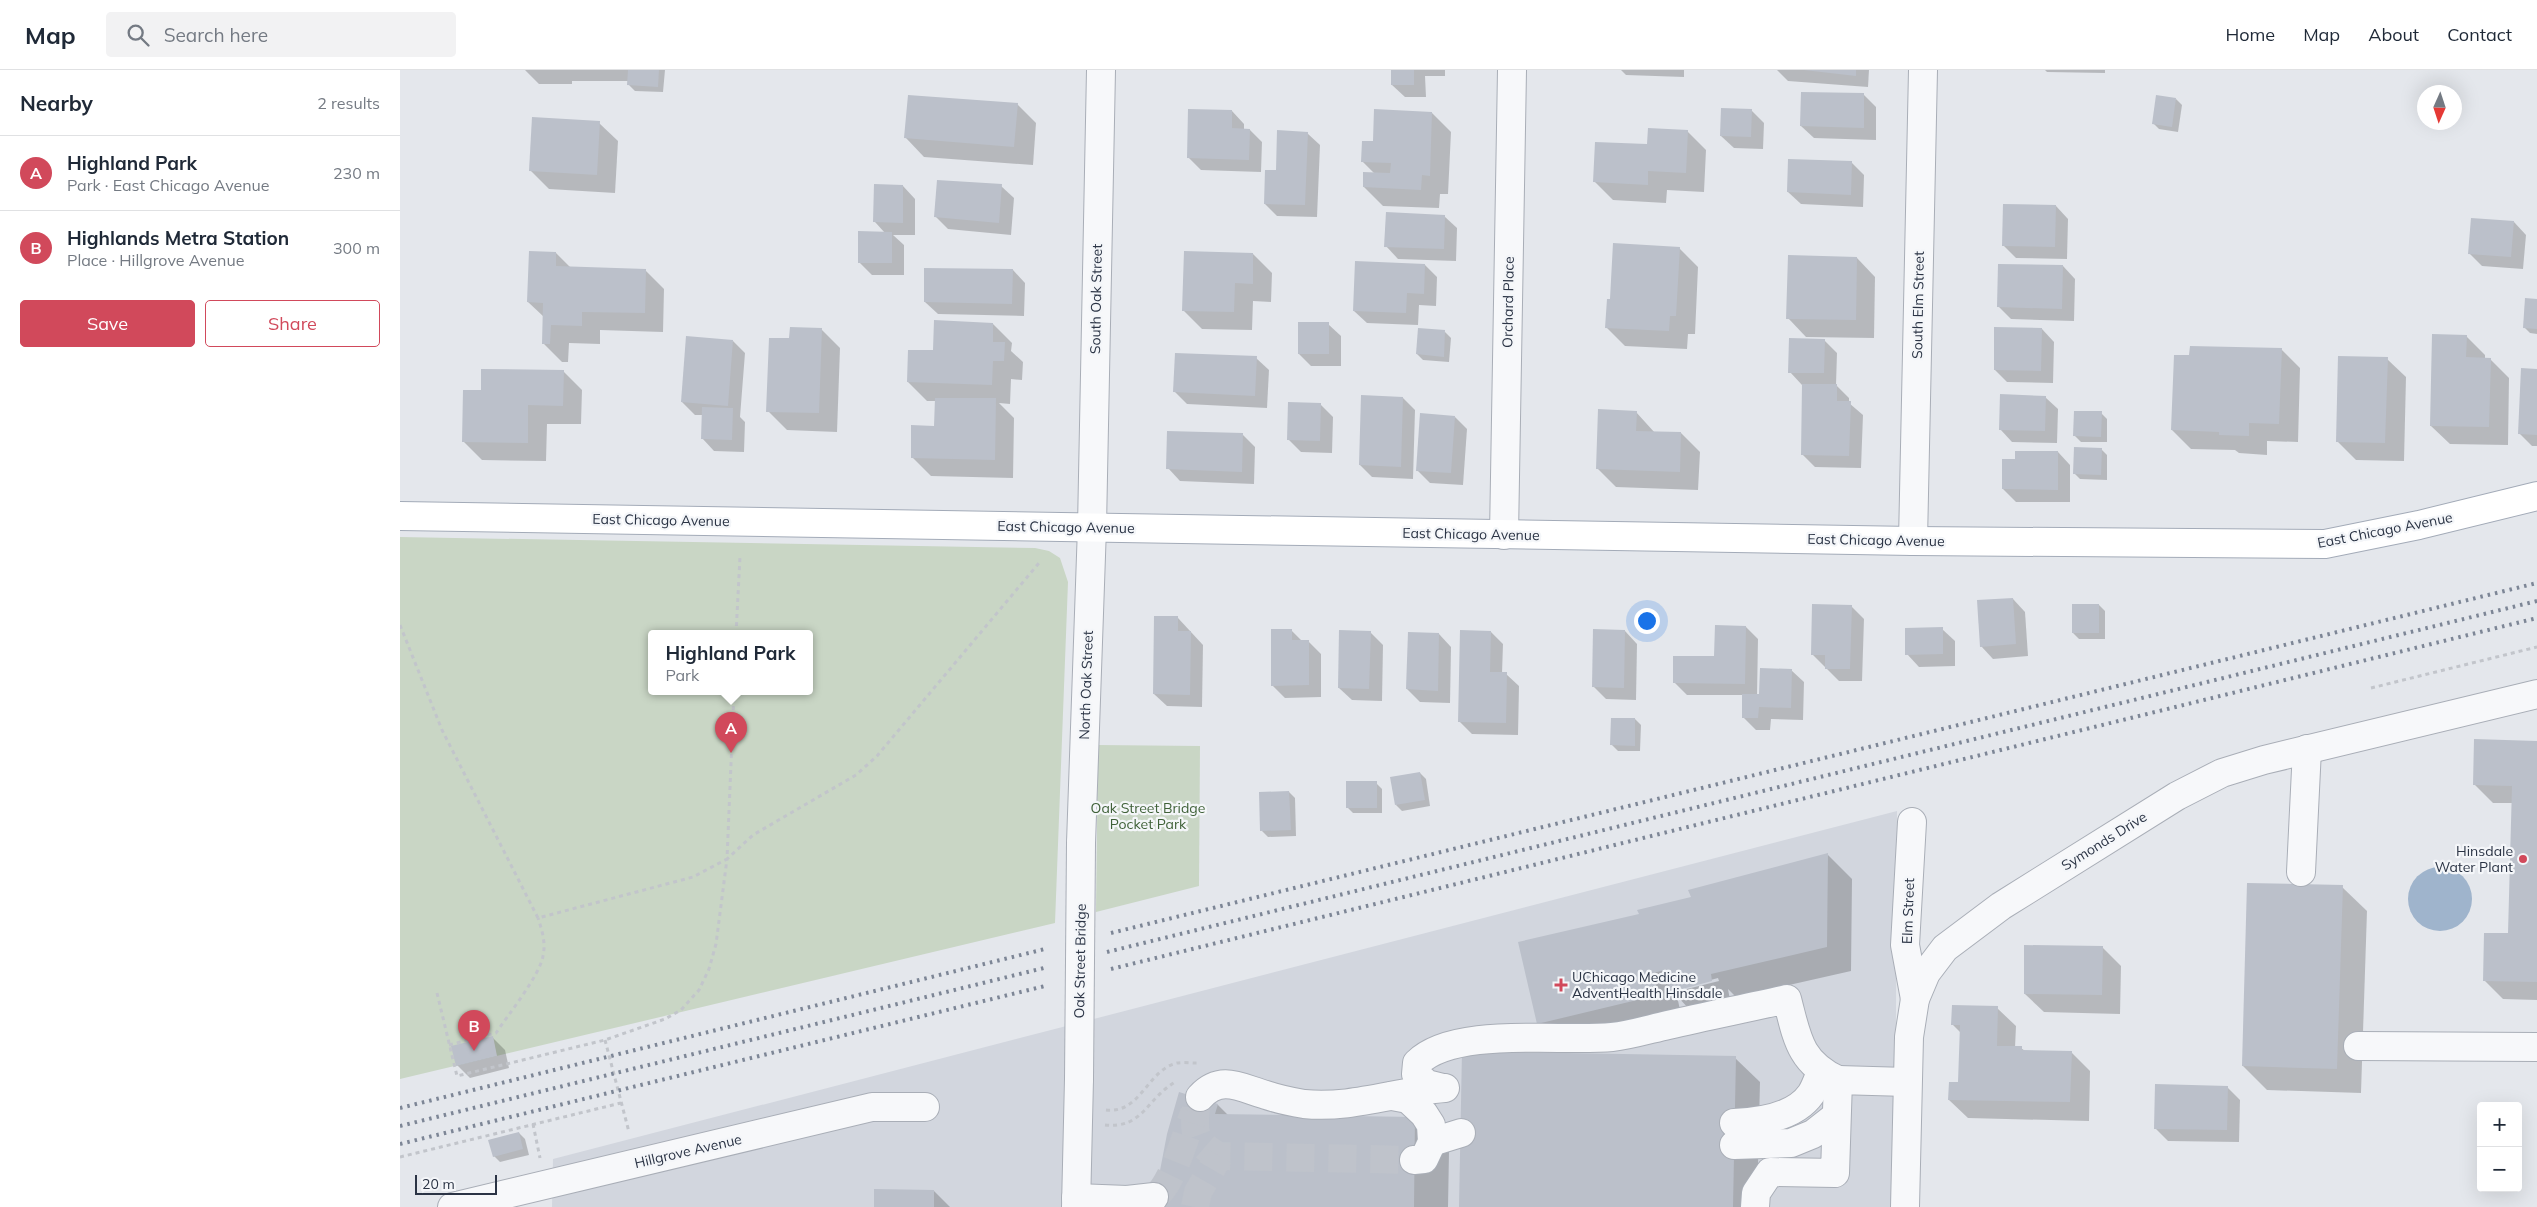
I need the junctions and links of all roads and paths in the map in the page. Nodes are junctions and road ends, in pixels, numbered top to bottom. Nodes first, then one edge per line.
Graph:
1 (1101, 70) edge
2 (1512, 70) edge
3 (1923, 70) edge
4 (2537, 496) edge
5 (400, 516) edge
6 (1092, 527) junction
7 (1504, 534) junction
8 (1913, 541) junction
9 (740, 557) dead end
10 (1039, 563) dead end
11 (400, 625) edge
12 (736, 630) edge
13 (2537, 647) edge
14 (2371, 688) dead end
15 (2537, 694) edge
16 (734, 695) edge
17 (2307, 749) junction
18 (1912, 822) dead end
19 (1081, 843) joint
20 (727, 859) junction
21 (2301, 872) dead end
22 (538, 918) junction
23 (437, 992) dead end
24 (1915, 999) junction
25 (605, 1040) junction
26 (449, 1045) junction
27 (2358, 1046) dead end
28 (2537, 1047) edge
29 (1177, 1063) dead end
30 (1830, 1076) junction
31 (1907, 1082) junction
32 (1191, 1088) joint
33 (1392, 1096) junction
34 (621, 1102) junction
35 (925, 1107) dead end
36 (1103, 1110) dead end
37 (1836, 1116) junction
38 (533, 1124) junction
39 (1105, 1125) dead end
40 (629, 1132) dead end
41 (1460, 1133) dead end
42 (400, 1156) edge
43 (540, 1158) dead end
44 (1154, 1197) dead end
45 (1076, 1203) edge
46 (452, 1207) edge
47 (1756, 1207) edge
48 (1904, 1207) edge

1 - 6 street, South Oak Street
2 - 7 street, Orchard Place
3 - 8 street, South Elm Street
4 - 8 main road, East Chicago Avenue
5 - 6 main road, East Chicago Avenue
6 - 7 main road, East Chicago Avenue
6 - 19 street, North Oak Street
7 - 8 main road, East Chicago Avenue
9 - 12 path
10 - 20 path
11 - 22 path
13 - 14 path
15 - 17 street, Symonds Drive
16 - 20 path
17 - 21 street
17 - 24 street, Symonds Drive
18 - 24 street, Elm Street
19 - 45 street, Oak Street Bridge, bridge
20 - 22 path
20 - 25 path
22 - 26 path
23 - 26 path
24 - 31 street, Symonds Drive
25 - 26 path
25 - 34 path
27 - 28 street
29 - 36 path
30 - 31 street
30 - 33 street
30 - 37 street
30 - 37 street
31 - 48 street, Symonds Drive
32 - 33 street
32 - 39 path
33 - 41 street
34 - 38 path
34 - 40 path
35 - 46 street, Hillgrove Avenue
37 - 47 street
38 - 42 path
38 - 43 path
44 - 45 street

